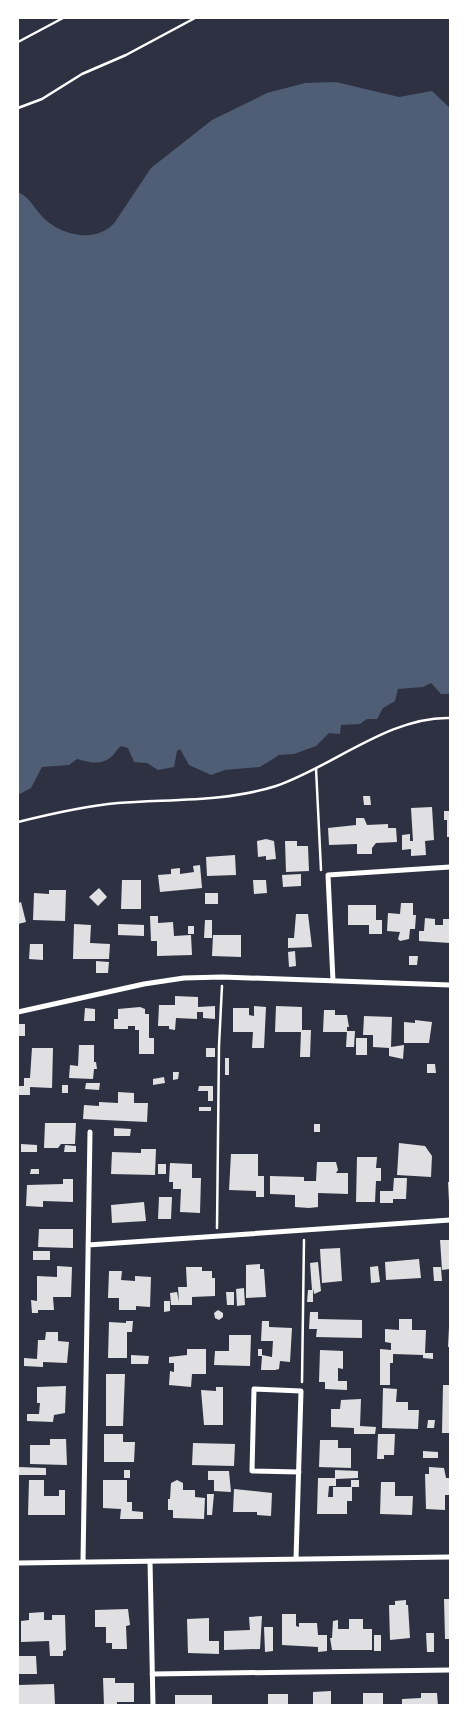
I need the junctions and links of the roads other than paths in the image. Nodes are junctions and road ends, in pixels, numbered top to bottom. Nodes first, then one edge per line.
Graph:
1 (450, 867) edge
2 (333, 981) junction
3 (450, 985) edge
4 (18, 1012) edge
5 (90, 1132) dead end
6 (450, 1220) edge
7 (88, 1245) junction
8 (299, 1472) junction
9 (450, 1557) edge
10 (296, 1559) junction
11 (83, 1562) junction
12 (150, 1562) junction
13 (18, 1564) edge
14 (450, 1670) edge
15 (152, 1674) junction
16 (152, 1706) edge

1 - 2 street
2 - 3 street
2 - 4 street
5 - 7 street
6 - 7 street
7 - 11 street
8 - 8 street
8 - 10 street
9 - 10 street
10 - 12 street
11 - 12 street
11 - 13 street
12 - 15 street
14 - 15 street
15 - 16 street

